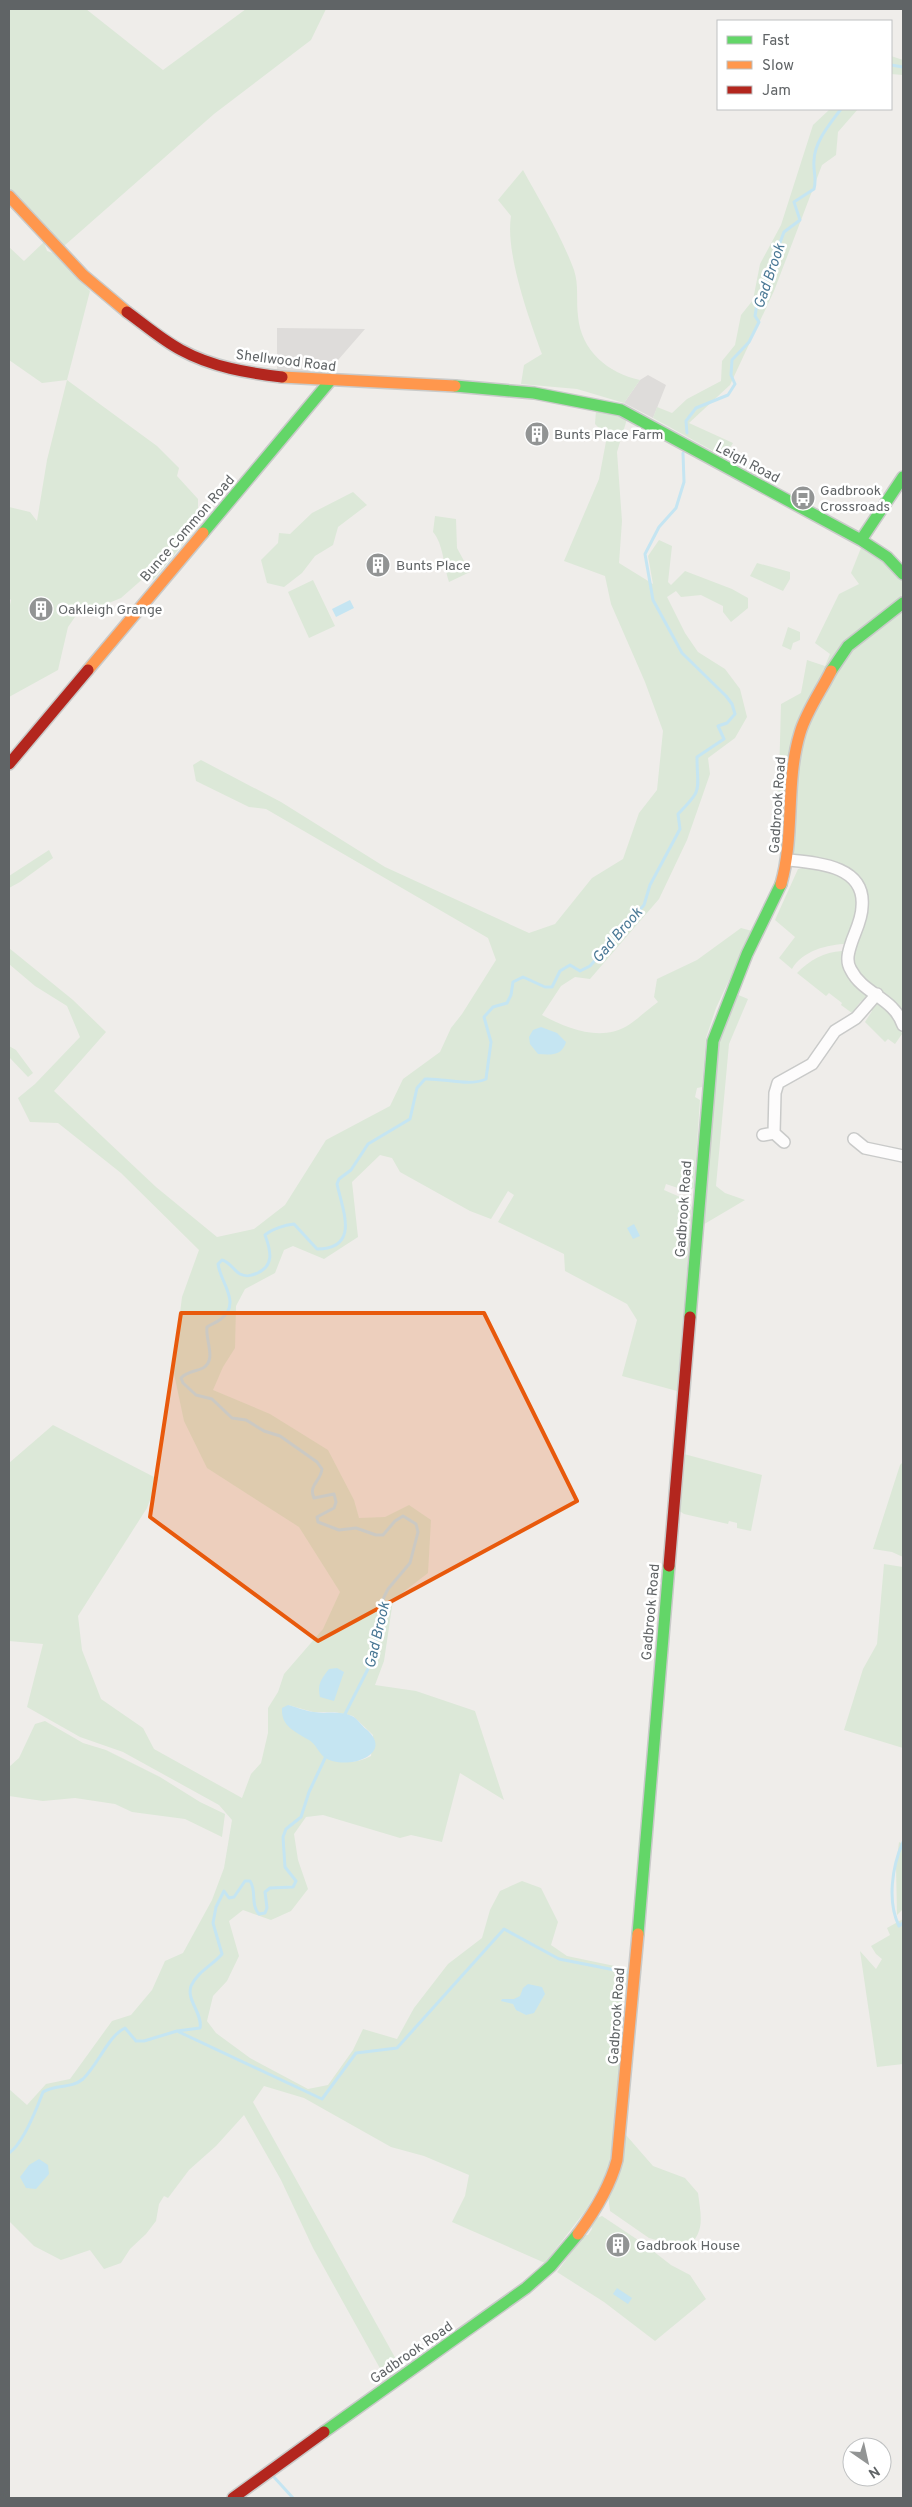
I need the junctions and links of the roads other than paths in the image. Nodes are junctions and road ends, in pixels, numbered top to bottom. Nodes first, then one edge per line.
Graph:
1 (9, 196) edge
2 (330, 381) junction
3 (621, 410) joint
4 (903, 477) edge
5 (861, 540) junction
6 (903, 574) edge
7 (903, 603) edge
8 (9, 764) edge
9 (788, 860) junction
10 (876, 994) junction
11 (903, 1025) edge
12 (854, 1139) dead end
13 (784, 1142) dead end
14 (903, 1156) edge
15 (233, 2498) edge

1 - 2 street, Shellwood Road
2 - 3 street, Shellwood Road
2 - 8 street, Bunce Common Road
3 - 5 street, Leigh Road
4 - 5 street
5 - 6 street, Leigh Road
7 - 9 street, Gadbrook Road
9 - 10 street
9 - 15 street, Gadbrook Road
10 - 11 street
10 - 13 street
12 - 14 street

